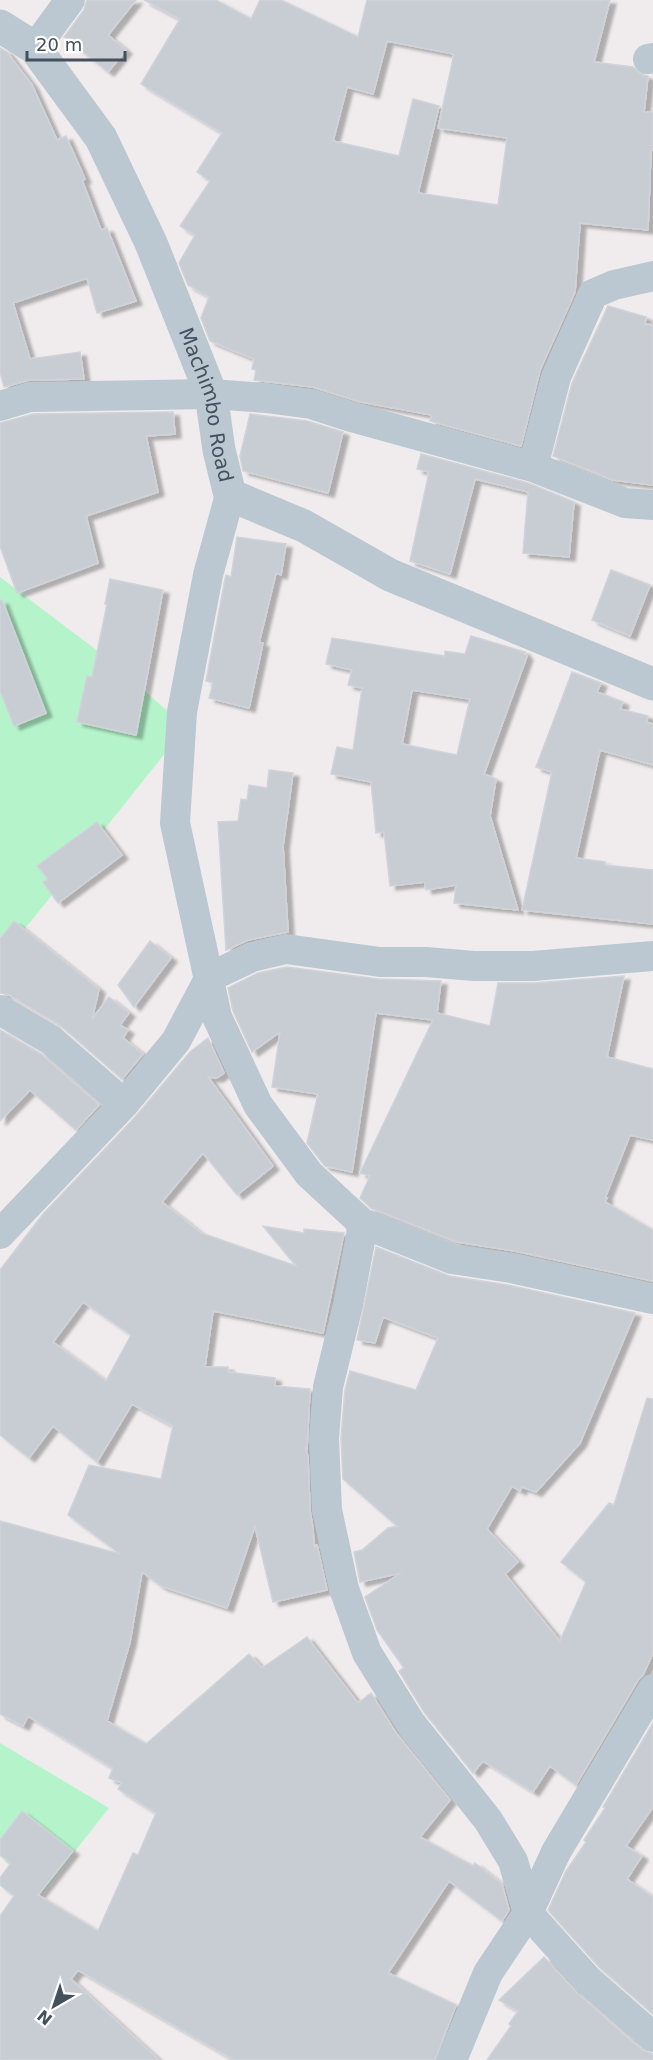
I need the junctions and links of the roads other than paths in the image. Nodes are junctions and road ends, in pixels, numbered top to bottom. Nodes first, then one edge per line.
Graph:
1 (70, 0) edge
2 (0, 26) edge
3 (35, 48) junction
4 (653, 276) edge
5 (211, 394) junction
6 (0, 406) edge
7 (533, 468) junction
8 (230, 495) junction
9 (653, 505) edge
10 (653, 684) edge
11 (653, 956) edge
12 (210, 977) junction
13 (0, 1010) edge
14 (124, 1104) junction
15 (362, 1223) junction
16 (0, 1234) edge
17 (653, 1299) edge
18 (653, 1689) edge
19 (528, 1913) junction
20 (653, 2037) edge
21 (452, 2060) edge

1 - 3 street
2 - 3 street, Machimbo Road
3 - 5 street, Machimbo Road
4 - 7 street
5 - 6 street
5 - 7 street
5 - 8 street, Machimbo Road
7 - 9 street
8 - 10 street
8 - 12 street, Machimbo Road
11 - 12 street
12 - 14 street
12 - 15 street, Machimbo Road
13 - 14 street
14 - 16 street
15 - 17 street
15 - 19 street
18 - 19 street
19 - 20 street
19 - 21 street

